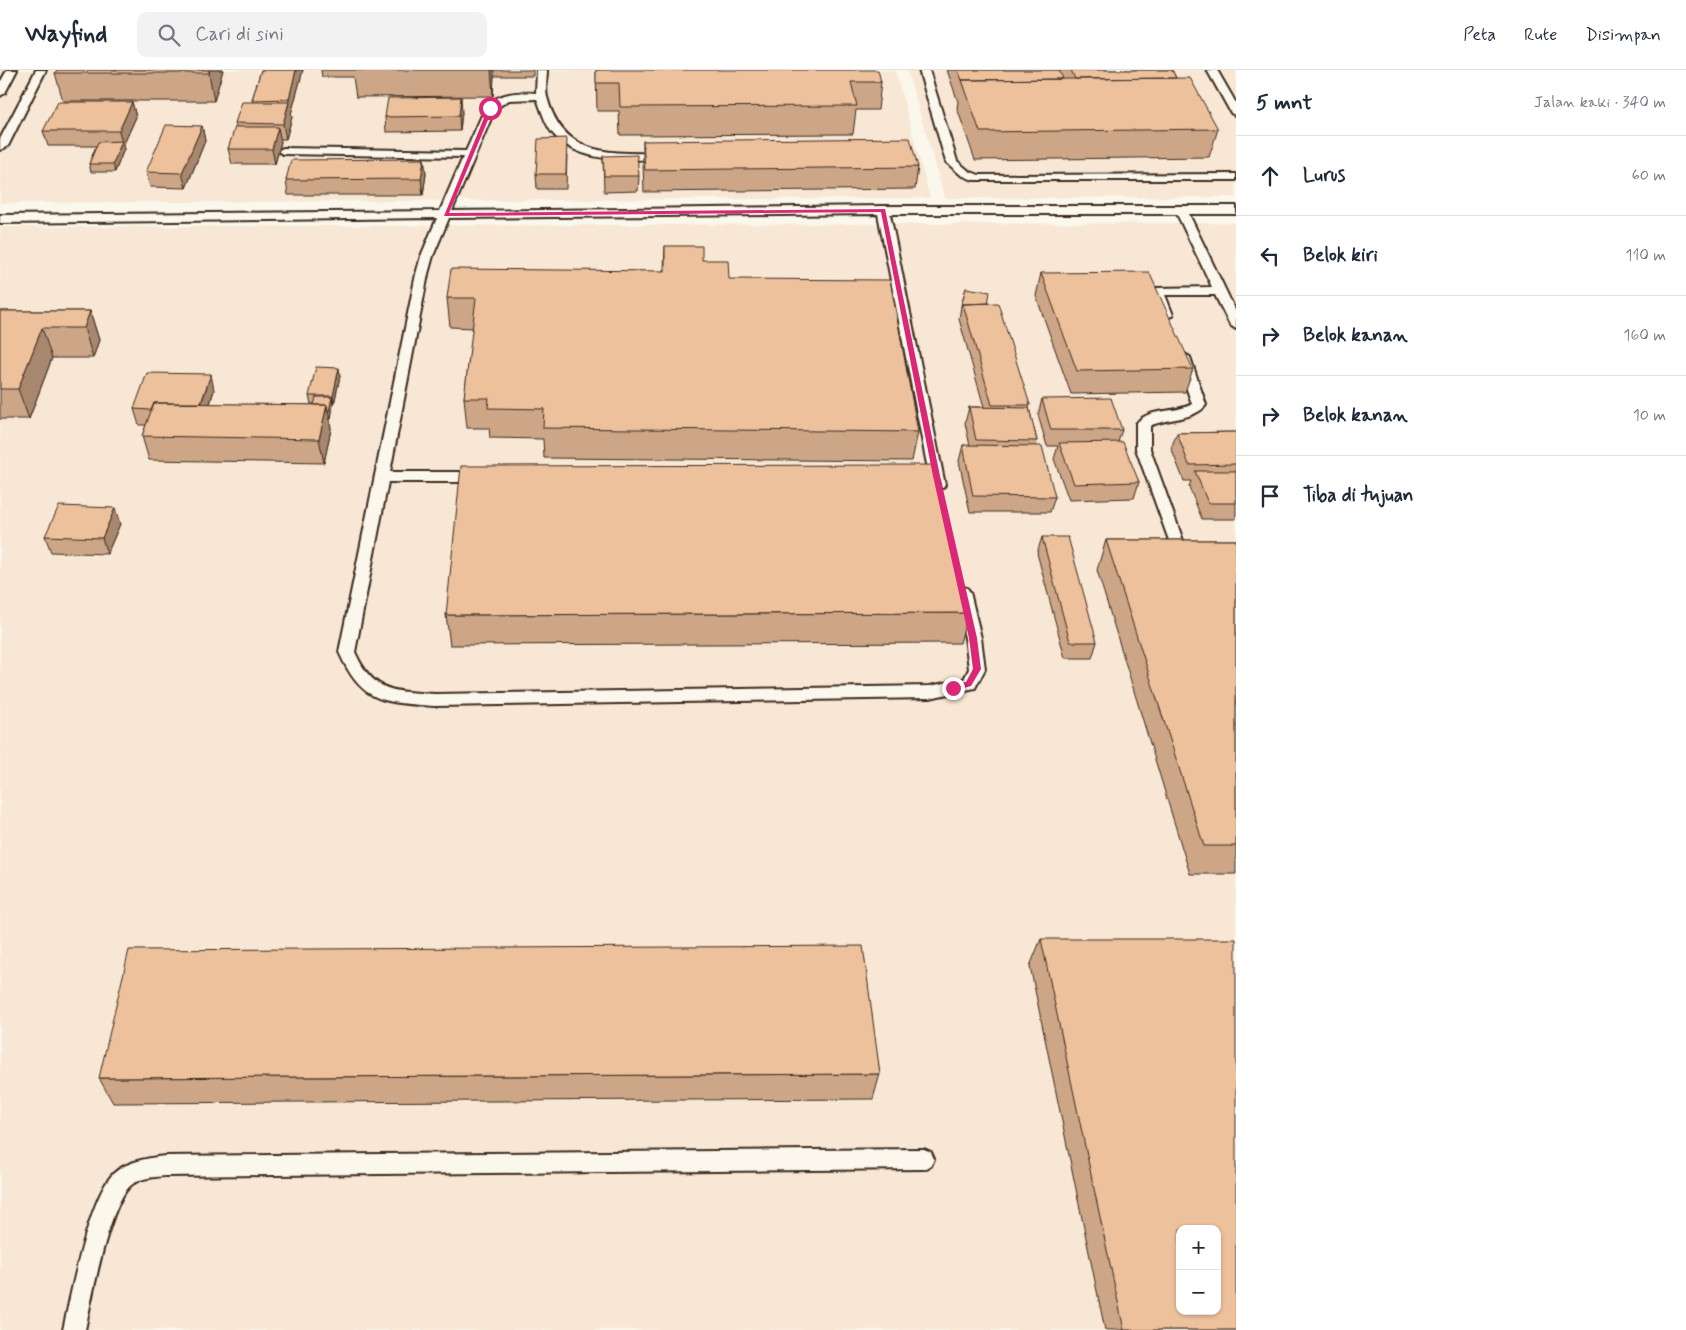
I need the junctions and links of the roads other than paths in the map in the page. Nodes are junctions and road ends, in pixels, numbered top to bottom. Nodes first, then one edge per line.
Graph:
1 (12, 70) edge
2 (41, 70) edge
3 (542, 70) edge
4 (924, 70) edge
5 (1212, 70) edge
6 (0, 93) edge
7 (541, 96) junction
8 (1236, 113) edge
9 (0, 147) edge
10 (283, 151) dead end
11 (471, 154) junction
12 (675, 156) edge
13 (1236, 177) edge
14 (883, 210) junction
15 (1181, 210) junction
16 (1236, 210) edge
17 (446, 214) junction
18 (0, 219) edge
19 (1220, 291) junction
20 (1236, 325) edge
21 (382, 477) junction
22 (501, 477) edge
23 (940, 496) edge
24 (1182, 556) edge
25 (960, 581) edge
26 (924, 1159) dead end
27 (74, 1330) edge

1 - 6 lane
2 - 9 lane
3 - 7 lane
4 - 13 lane
5 - 8 lane
7 - 11 lane
7 - 12 lane
10 - 11 lane
11 - 17 lane
14 - 15 lane
14 - 17 lane
14 - 23 lane
15 - 16 lane
15 - 19 lane
17 - 18 lane
17 - 21 lane
19 - 20 lane
19 - 24 lane
21 - 22 lane
21 - 25 lane
26 - 27 lane

